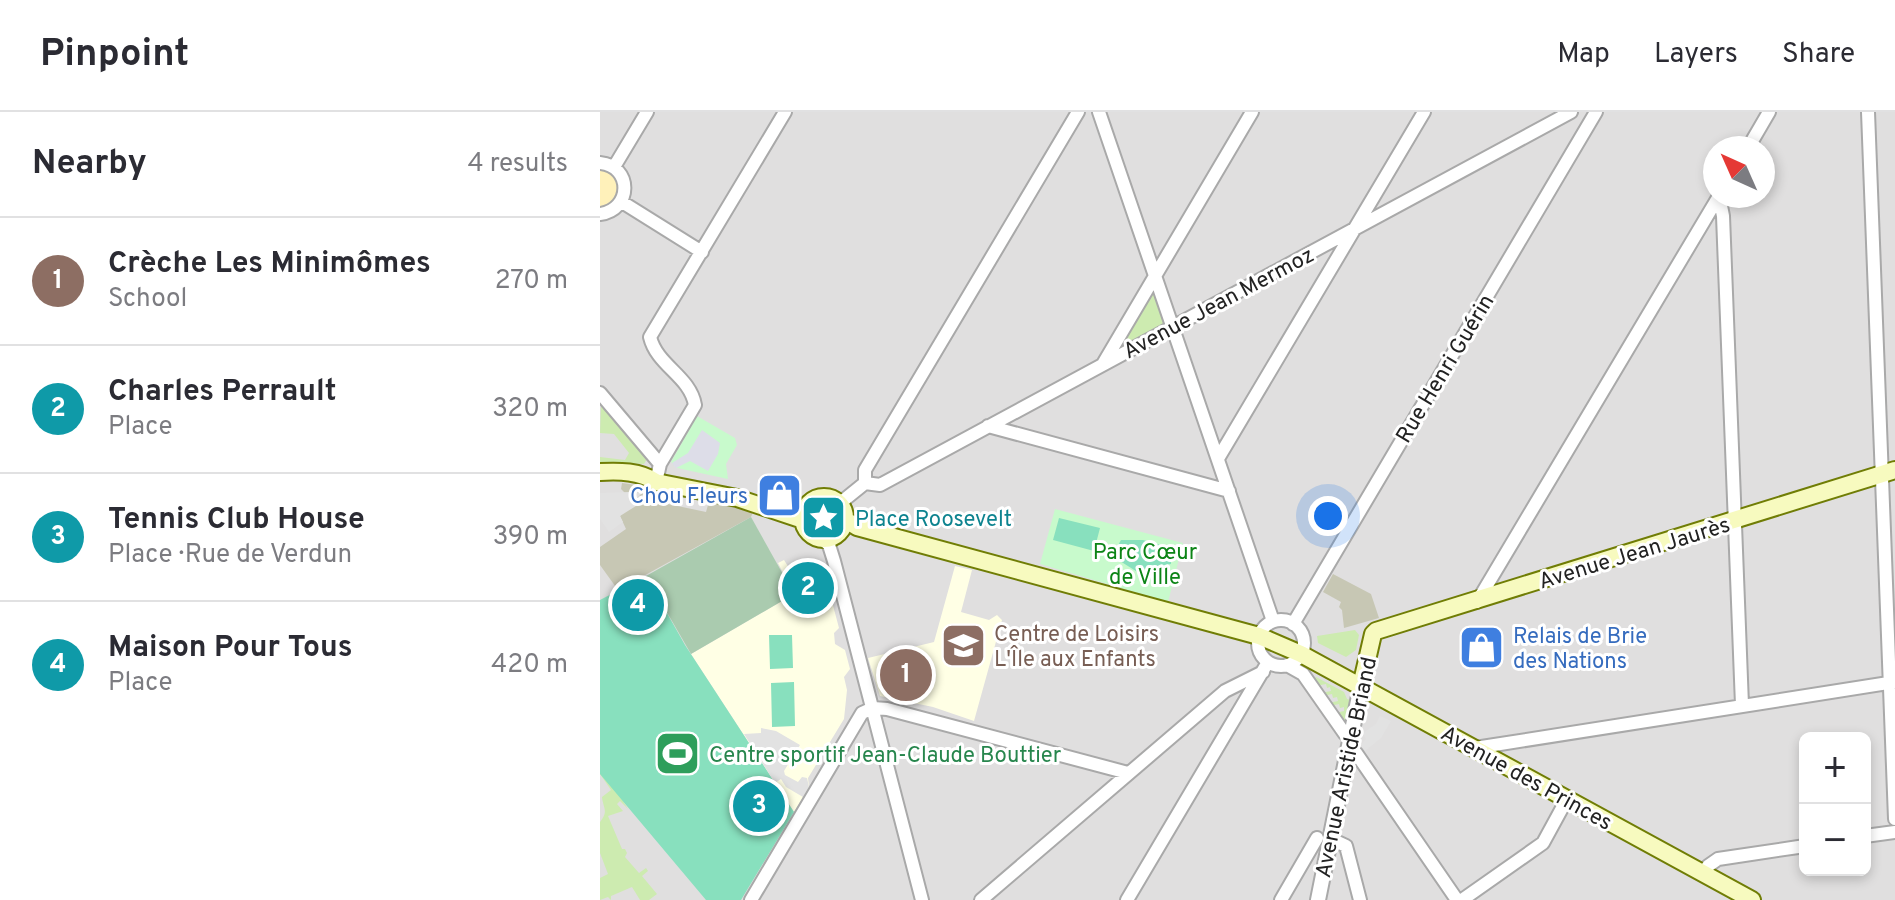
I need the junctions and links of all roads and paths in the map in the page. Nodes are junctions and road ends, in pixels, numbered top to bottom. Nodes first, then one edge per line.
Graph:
1 (647, 112) edge
2 (785, 112) edge
3 (1078, 112) edge
4 (1099, 112) edge
5 (1252, 112) edge
6 (1424, 112) edge
7 (1571, 112) edge
8 (1596, 112) edge
9 (1769, 112) edge
10 (1868, 112) edge
11 (1755, 136) edge
12 (600, 163) edge
13 (614, 167) junction
14 (622, 202) junction
15 (1712, 208) edge
16 (1721, 208) edge
17 (600, 214) edge
18 (1355, 229) junction
19 (702, 252) junction
20 (1155, 274) junction
21 (1173, 327) junction
22 (1103, 364) junction
23 (600, 393) edge
24 (988, 426) junction
25 (1219, 457) junction
26 (660, 464) junction
27 (600, 472) edge
28 (1888, 472) edge
29 (600, 482) edge
30 (656, 482) junction
31 (865, 483) junction
32 (1229, 491) junction
33 (804, 514) junction
34 (845, 520) junction
35 (1735, 521) junction
36 (822, 539) junction
37 (1476, 602) junction
38 (1273, 621) junction
39 (1293, 624) junction
40 (1373, 634) joint
41 (1259, 636) junction
42 (1301, 654) junction
43 (1287, 665) junction
44 (1266, 667) junction
45 (1892, 683) edge
46 (1361, 686) junction
47 (1742, 705) junction
48 (873, 708) junction
49 (1350, 743) junction
50 (1475, 748) junction
51 (1128, 773) junction
52 (1567, 799) junction
53 (1895, 819) edge
54 (1895, 832) edge
55 (1871, 835) edge
56 (1324, 839) junction
57 (1799, 847) edge
58 (1305, 859) junction
59 (1325, 864) junction
60 (1703, 873) junction
61 (751, 900) edge
62 (922, 900) edge
63 (981, 900) edge
64 (1127, 900) edge
65 (1281, 900) edge
66 (1318, 900) edge
67 (1360, 900) edge
68 (1459, 900) edge
69 (1752, 900) edge

1 - 13 street
2 - 19 street
3 - 31 street
4 - 20 street
5 - 20 street
6 - 18 street
7 - 18 street, Avenue Jean Mermoz
8 - 39 street, Rue Henri Guérin
9 - 11 street
10 - 28 street
12 - 13 street
13 - 14 street
14 - 17 street
14 - 19 street
15 - 37 street
16 - 35 street
18 - 21 street, Avenue Jean Mermoz
18 - 25 street
19 - 26 street
20 - 21 street
20 - 22 street
21 - 22 street, Avenue Jean Mermoz
21 - 25 street
22 - 24 street, Avenue Jean Mermoz
23 - 26 street
24 - 31 street, Avenue Jean Mermoz
24 - 32 street
25 - 32 street
26 - 30 street
27 - 30 main road
28 - 35 main road, Avenue Jean Jaurès
28 - 45 street
29 - 30 main road
30 - 33 main road
31 - 34 street
32 - 38 street
33 - 34 main road
33 - 36 main road
34 - 36 main road
34 - 41 main road, Avenue des Princes
35 - 37 main road, Avenue Jean Jaurès
35 - 47 street
36 - 48 street
37 - 40 main road, Avenue Jean Jaurès
38 - 39 street
38 - 41 street
39 - 42 street
40 - 46 main road, Avenue Aristide Briand
41 - 42 main road, Avenue des Princes
41 - 44 street
42 - 43 street
42 - 46 main road, Avenue des Princes
43 - 44 street
43 - 49 street
44 - 51 street
44 - 64 street
45 - 47 street
45 - 53 street
46 - 49 street, Avenue Aristide Briand
46 - 50 main road, Avenue des Princes
47 - 50 street
48 - 51 street
48 - 61 street
48 - 62 street
49 - 56 street, Avenue Aristide Briand
49 - 68 street
50 - 52 main road, Avenue des Princes
51 - 63 street
52 - 60 main road, Avenue des Princes
52 - 68 street
54 - 55 street
56 - 58 street
56 - 59 street, Avenue Aristide Briand
56 - 67 street
57 - 60 street
58 - 59 street
58 - 65 street
59 - 66 street, Avenue Aristide Briand
60 - 69 main road, Avenue des Princes

